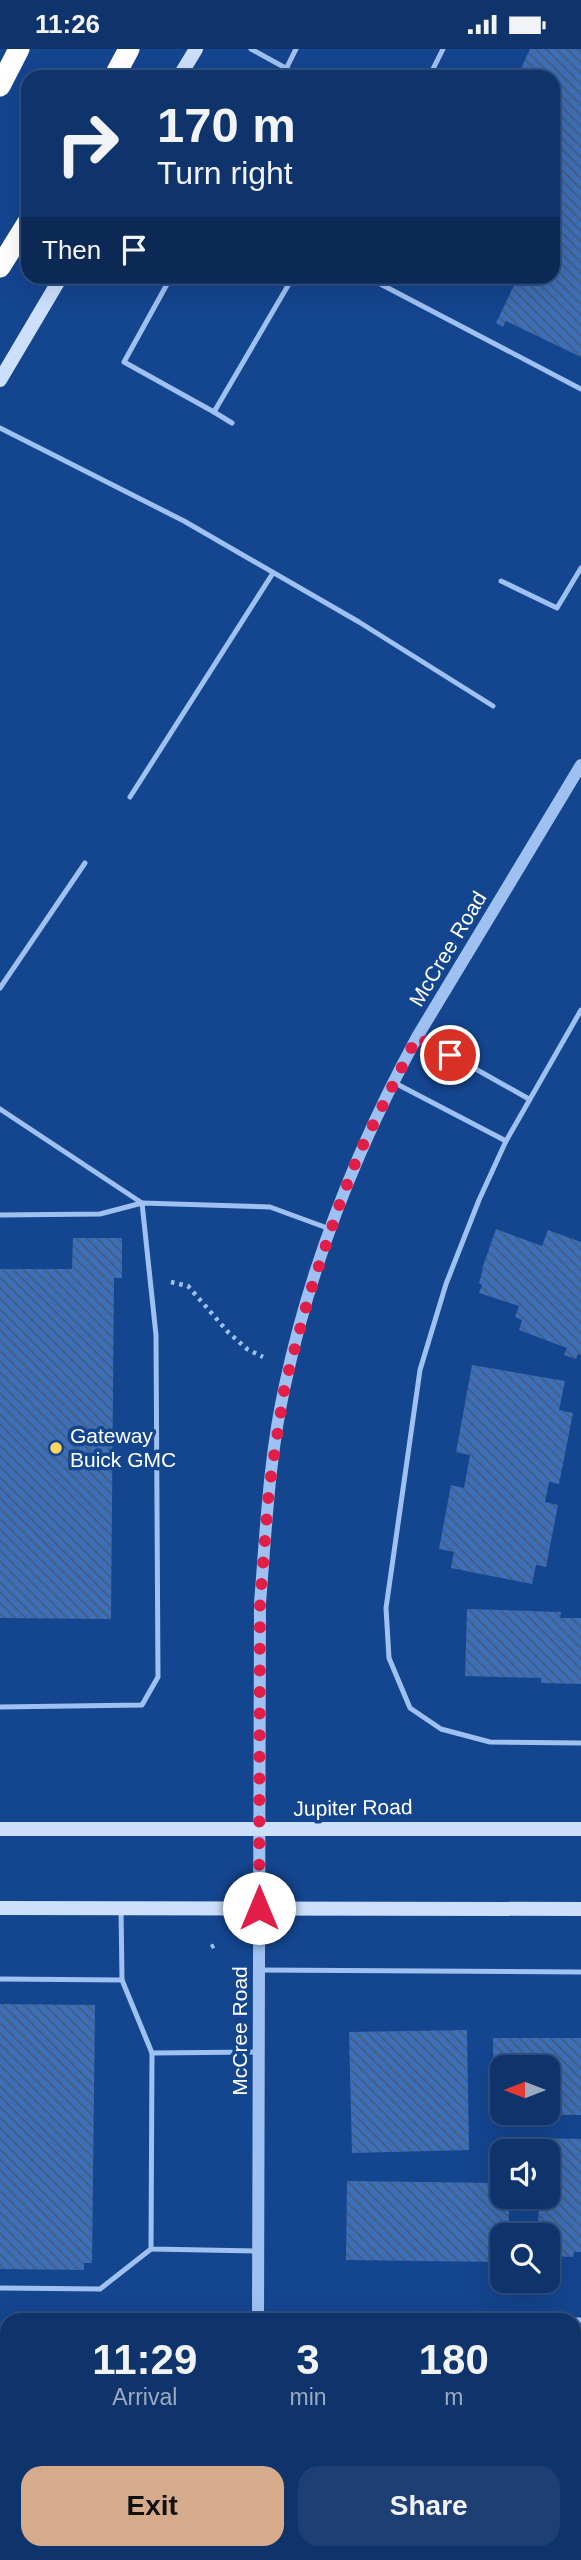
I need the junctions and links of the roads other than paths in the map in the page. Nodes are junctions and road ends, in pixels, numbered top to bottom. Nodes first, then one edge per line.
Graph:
1 (19, 49) edge
2 (129, 49) edge
3 (196, 49) edge
4 (251, 49) edge
5 (296, 49) edge
6 (443, 49) edge
7 (286, 68) junction
8 (118, 70) edge
9 (183, 70) edge
10 (290, 70) edge
11 (432, 70) edge
12 (0, 86) edge
13 (21, 233) edge
14 (0, 267) edge
15 (57, 284) edge
16 (167, 284) edge
17 (289, 284) edge
18 (380, 284) edge
19 (0, 380) edge
20 (581, 389) edge
21 (214, 412) junction
22 (232, 423) dead end
23 (0, 428) edge
24 (581, 568) edge
25 (273, 573) junction
26 (501, 580) dead end
27 (493, 706) dead end
28 (581, 765) edge
29 (130, 797) dead end
30 (85, 863) dead end
31 (0, 988) edge
32 (581, 1010) edge
33 (417, 1037) junction
34 (393, 1082) junction
35 (529, 1098) junction
36 (0, 1109) edge
37 (506, 1141) junction
38 (142, 1203) junction
39 (0, 1215) edge
40 (330, 1229) junction
41 (0, 1707) edge
42 (581, 1743) edge
43 (0, 1829) edge
44 (581, 1829) edge
45 (259, 1831) junction
46 (121, 1907) junction
47 (0, 1908) edge
48 (259, 1908) junction
49 (581, 1909) edge
50 (260, 1970) junction
51 (581, 1972) edge
52 (0, 1979) edge
53 (122, 1980) junction
54 (259, 2052) junction
55 (152, 2053) junction
56 (151, 2249) junction
57 (258, 2251) junction
58 (0, 2288) edge
59 (258, 2313) edge

1 - 12 highway
2 - 8 highway
3 - 9 main road
4 - 7 lane
5 - 7 lane
6 - 11 lane
7 - 10 lane
13 - 14 highway
15 - 19 main road
16 - 21 lane
17 - 21 lane
18 - 20 lane
21 - 22 lane
23 - 25 lane
24 - 26 lane
25 - 27 lane
25 - 29 lane
28 - 33 street, McCree Road
30 - 31 lane
32 - 35 lane
33 - 34 street, McCree Road
33 - 35 lane
34 - 37 lane
34 - 40 street, McCree Road
35 - 37 lane
36 - 38 lane
37 - 42 lane
38 - 39 lane
38 - 40 lane
38 - 41 lane
40 - 45 street, McCree Road
43 - 45 main road, Jupiter Road
44 - 45 main road, Jupiter Road
45 - 48 street, McCree Road
46 - 47 main road
46 - 48 main road
46 - 53 lane
48 - 49 main road
48 - 50 street, McCree Road
50 - 51 lane
50 - 54 street, McCree Road
52 - 53 lane
53 - 55 lane
54 - 55 lane
54 - 57 street, McCree Road
55 - 56 lane
56 - 57 lane
56 - 58 lane
57 - 59 street, McCree Road

